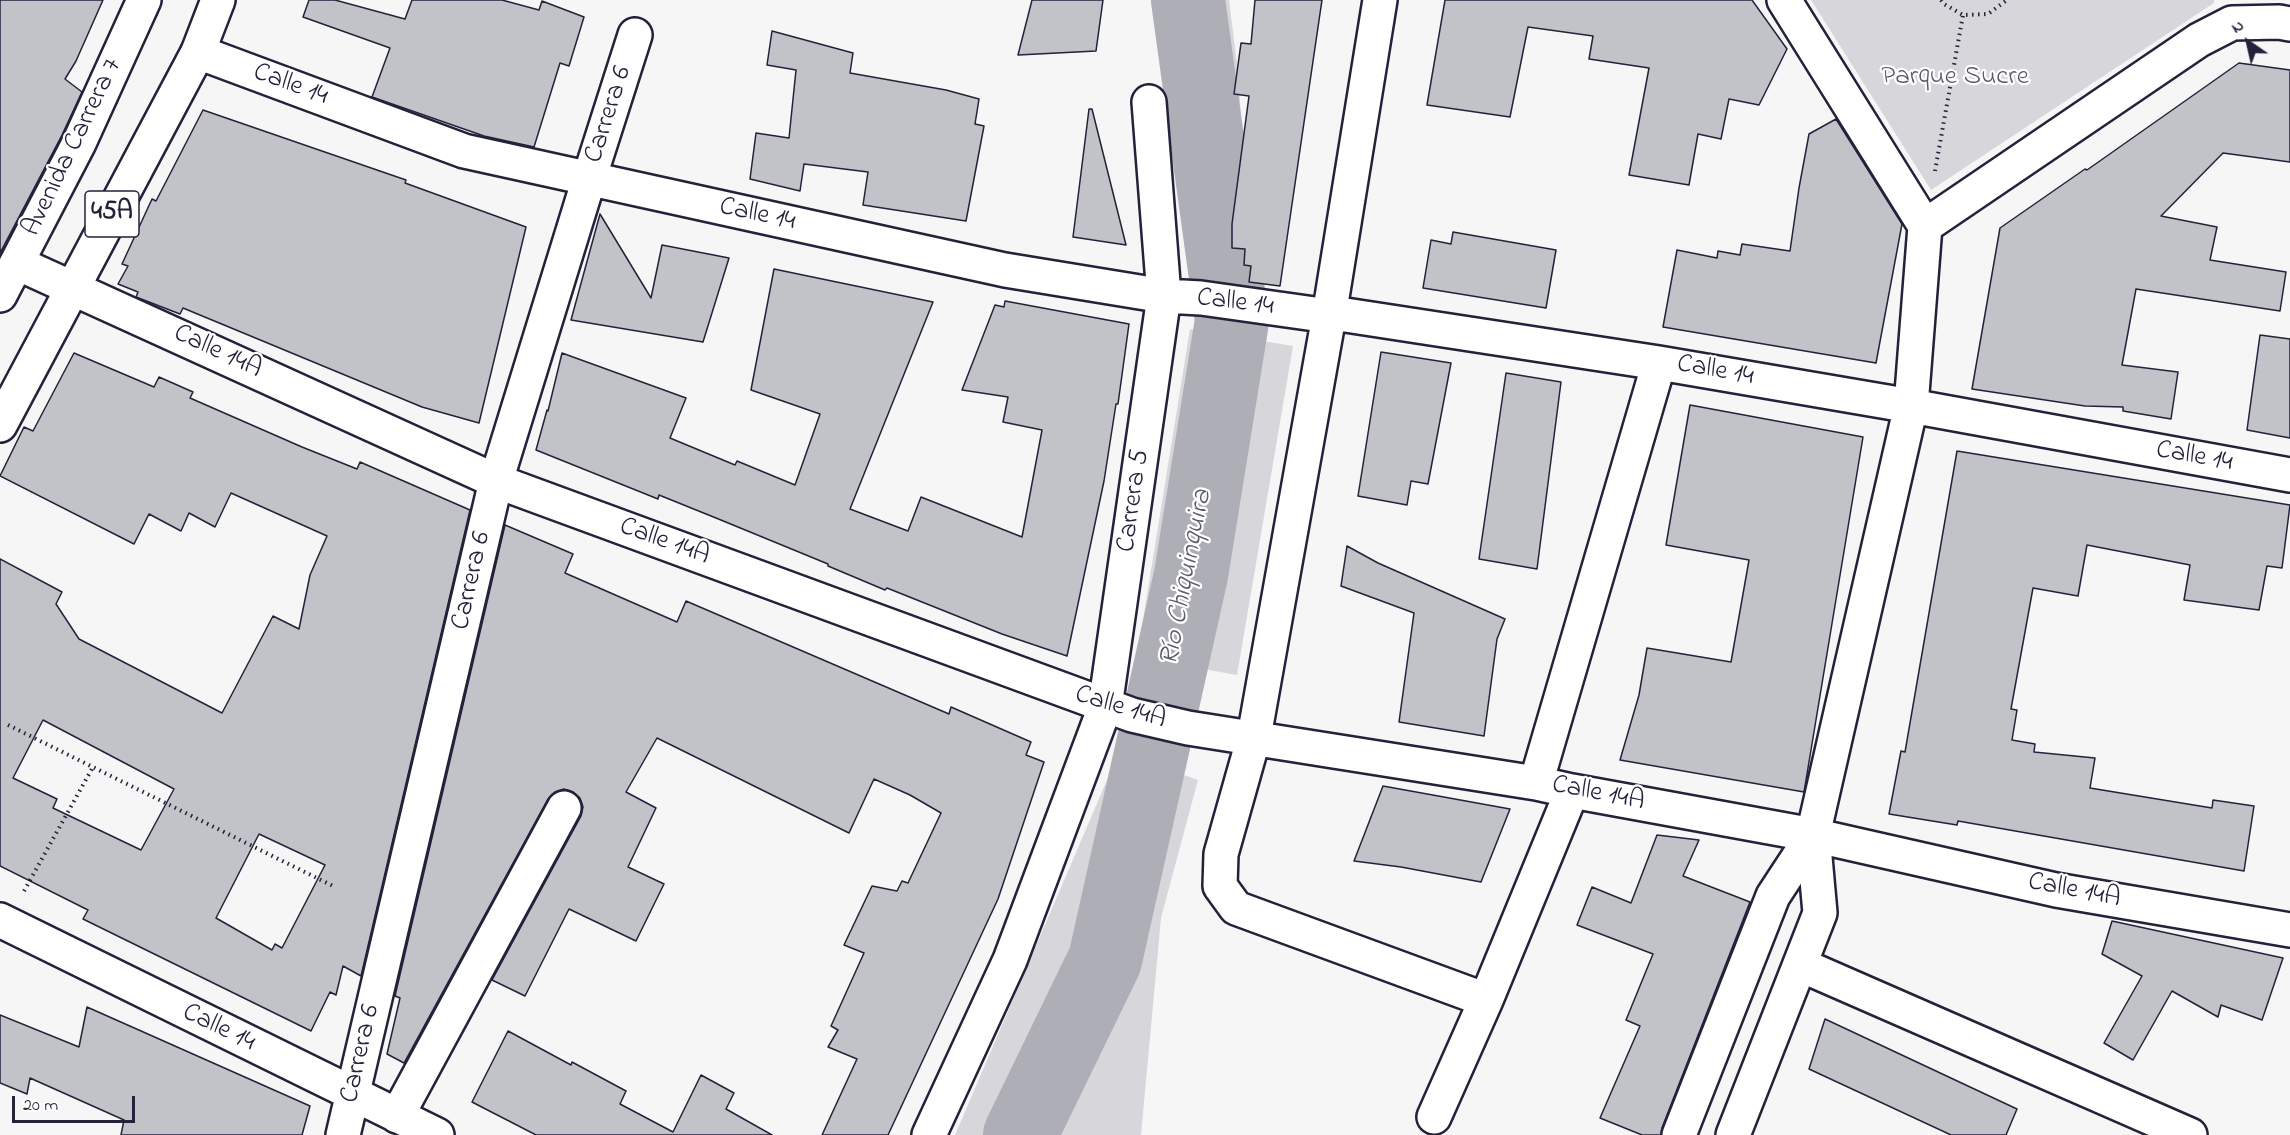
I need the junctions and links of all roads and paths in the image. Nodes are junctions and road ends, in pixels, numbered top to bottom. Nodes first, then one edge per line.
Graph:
1 (144, 0) edge
2 (218, 0) edge
3 (1380, 0) edge
4 (1784, 0) edge
5 (1941, 0) edge
6 (2007, 0) edge
7 (1963, 15) junction
8 (2290, 24) edge
9 (635, 35) dead end
10 (198, 52) junction
11 (1149, 102) dead end
12 (589, 179) junction
13 (1924, 226) junction
14 (17, 263) junction
15 (72, 287) junction
16 (0, 295) edge
17 (1164, 296) junction
18 (1329, 316) junction
19 (1659, 363) junction
20 (1911, 405) junction
21 (0, 425) edge
22 (2290, 476) edge
23 (496, 481) junction
24 (1118, 711) junction
25 (8, 725) dead end
26 (1254, 737) junction
27 (93, 767) junction
28 (1536, 783) junction
29 (1572, 791) junction
30 (564, 808) dead end
31 (1813, 835) junction
32 (333, 886) dead end
33 (3, 922) edge
34 (2290, 930) edge
35 (1801, 965) junction
36 (1486, 1000) junction
37 (352, 1095) junction
38 (397, 1116) junction
39 (1434, 1117) dead end
40 (343, 1135) edge
41 (437, 1135) edge
42 (928, 1135) edge
43 (1679, 1135) edge
44 (1733, 1135) edge
45 (2190, 1135) edge

1 - 14 street, Avenida Carrera 7 / 45A
2 - 10 street, 45A
3 - 18 street
4 - 13 street
5 - 7 path
6 - 7 path
7 - 13 path
8 - 13 street
9 - 12 street, Carrera 6
10 - 12 street, Calle 14
10 - 15 street, 45A
11 - 17 street, Carrera 5
12 - 17 street, Calle 14
12 - 23 street, Carrera 6
13 - 20 street
14 - 15 street, Calle 14A
14 - 16 street, Avenida Carrera 7 / 45A
15 - 21 street, 45A
15 - 23 street, Calle 14A
17 - 18 street, Calle 14
17 - 24 street, Carrera 5
18 - 19 street, Calle 14
18 - 26 street
19 - 20 street, Calle 14
19 - 28 street
20 - 22 street, Calle 14
20 - 31 street
23 - 24 street, Calle 14A
23 - 37 street, Carrera 6
24 - 26 street, Calle 14A
24 - 42 street, Carrera 5
25 - 27 path
26 - 28 street, Calle 14A
26 - 36 street
27 - 32 path
27 - 33 path
28 - 29 street, Calle 14A
29 - 31 street, Calle 14A
29 - 36 street
30 - 38 street
31 - 34 street, Calle 14A
31 - 35 street
31 - 43 street
33 - 37 street, Calle 14
35 - 44 street
35 - 45 street
36 - 39 street
37 - 38 street, Calle 14
37 - 40 street, Carrera 6
38 - 41 street, Calle 14

